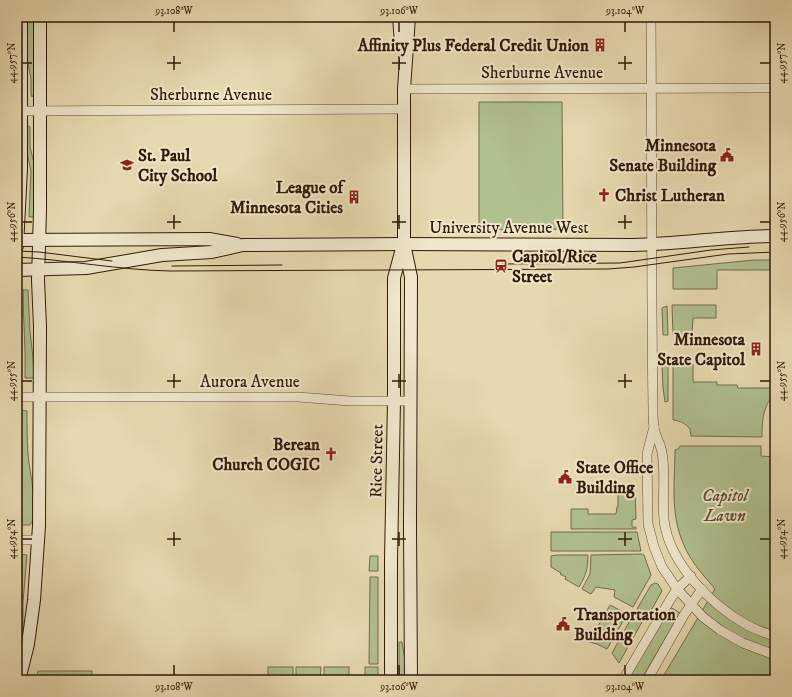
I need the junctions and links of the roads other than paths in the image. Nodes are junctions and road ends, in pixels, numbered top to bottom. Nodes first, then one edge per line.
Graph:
1 (21, 17) edge
2 (40, 17) edge
3 (399, 17) edge
4 (409, 17) edge
5 (651, 17) edge
6 (651, 87) junction
7 (404, 88) junction
8 (775, 88) edge
9 (404, 110) junction
10 (19, 111) edge
11 (40, 111) junction
12 (775, 236) edge
13 (40, 240) junction
14 (17, 242) edge
15 (404, 244) junction
16 (243, 245) junction
17 (651, 245) junction
18 (17, 270) edge
19 (38, 270) junction
20 (17, 397) edge
21 (40, 397) junction
22 (394, 401) junction
23 (411, 401) junction
24 (654, 428) junction
25 (17, 540) edge
26 (38, 540) junction
27 (690, 576) junction
28 (677, 589) junction
29 (702, 589) junction
30 (692, 605) junction
31 (775, 636) edge
32 (775, 655) edge
33 (19, 680) edge
34 (391, 680) edge
35 (411, 680) edge
36 (623, 680) edge
37 (647, 680) edge

1 - 10 main road
2 - 11 main road
3 - 7 main road, Rice Street
4 - 7 main road, Rice Street
5 - 6 street
6 - 7 street, Sherburne Avenue
6 - 8 street, Sherburne Avenue
6 - 17 street
7 - 9 main road, Rice Street
9 - 11 street, Sherburne Avenue
9 - 15 main road, Rice Street
10 - 11 street, Sherburne Avenue
10 - 14 main road
11 - 13 main road
12 - 17 main road, University Avenue West
13 - 14 main road, University Avenue West
13 - 16 main road, University Avenue West
13 - 19 main road
15 - 16 main road, University Avenue West
15 - 17 main road, University Avenue West
15 - 22 main road, Rice Street
15 - 23 main road, Rice Street
16 - 19 main road, University Avenue West
17 - 24 street
18 - 19 main road, University Avenue West
19 - 21 main road
20 - 21 street, Aurora Avenue
21 - 22 street, Aurora Avenue
21 - 26 main road
22 - 23 street, Aurora Avenue
22 - 34 main road, Rice Street
23 - 35 main road, Rice Street
24 - 27 street
24 - 28 street
25 - 26 street
26 - 33 main road
27 - 28 street
27 - 29 street
28 - 30 street
28 - 36 street
29 - 30 street
29 - 31 street
30 - 32 street
30 - 37 street

